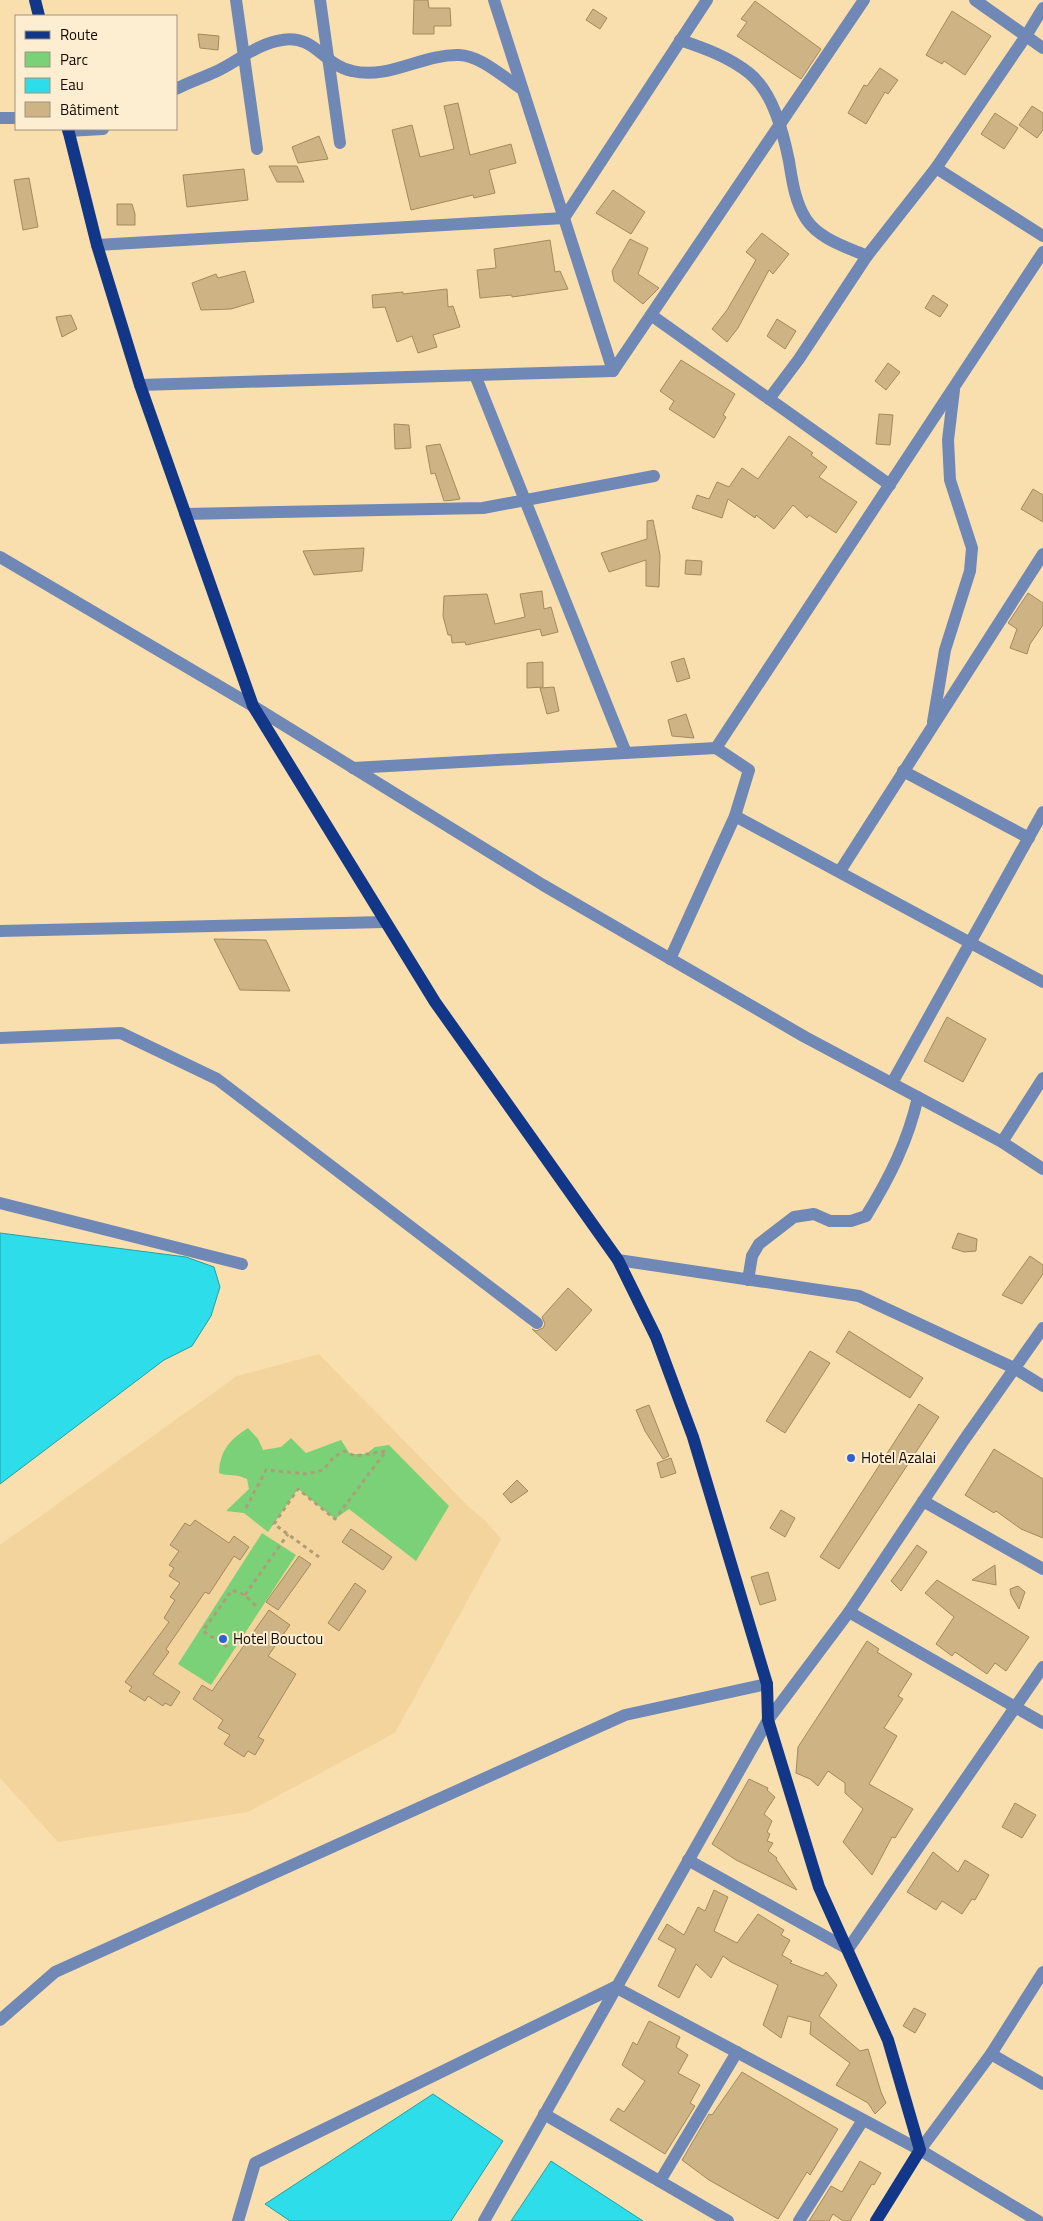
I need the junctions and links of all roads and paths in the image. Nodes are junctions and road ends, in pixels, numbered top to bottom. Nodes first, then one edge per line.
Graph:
1 (35, 0) edge
2 (236, 0) edge
3 (320, 0) edge
4 (494, 0) edge
5 (707, 0) edge
6 (864, 0) edge
7 (975, 0) edge
8 (1043, 8) edge
9 (39, 15) edge
10 (1026, 36) junction
11 (680, 40) junction
12 (1043, 48) edge
13 (244, 55) junction
14 (328, 59) junction
15 (178, 88) edge
16 (522, 89) junction
17 (0, 118) edge
18 (15, 118) edge
19 (780, 124) junction
20 (68, 130) edge
21 (340, 143) dead end
22 (257, 149) dead end
23 (936, 168) junction
24 (564, 218) junction
25 (1043, 236) edge
26 (97, 245) junction
27 (1043, 252) edge
28 (867, 256) junction
29 (651, 315) junction
30 (613, 371) junction
31 (475, 375) junction
32 (140, 385) junction
33 (954, 388) junction
34 (769, 399) junction
35 (654, 476) dead end
36 (890, 485) junction
37 (525, 500) junction
38 (185, 514) junction
39 (0, 557) edge
40 (1041, 562) edge
41 (253, 706) junction
42 (933, 725) junction
43 (716, 748) junction
44 (626, 753) junction
45 (353, 768) junction
46 (904, 771) junction
47 (1043, 812) edge
48 (735, 816) junction
49 (1029, 838) junction
50 (840, 871) junction
51 (385, 922) junction
52 (0, 931) edge
53 (972, 942) junction
54 (670, 959) junction
55 (1043, 982) edge
56 (0, 1038) edge
57 (1043, 1078) edge
58 (892, 1083) junction
59 (918, 1097) junction
60 (1002, 1142) junction
61 (1043, 1169) edge
62 (0, 1203) edge
63 (618, 1260) junction
64 (242, 1264) dead end
65 (748, 1280) junction
66 (537, 1323) dead end
67 (1043, 1328) edge
68 (1014, 1368) junction
69 (1043, 1386) edge
70 (923, 1501) junction
71 (246, 1508) dead end
72 (288, 1534) junction
73 (319, 1557) dead end
74 (1043, 1569) edge
75 (245, 1595) junction
76 (258, 1608) dead end
77 (849, 1612) junction
78 (227, 1647) dead end
79 (1043, 1666) edge
80 (767, 1684) junction
81 (1015, 1706) junction
82 (768, 1720) junction
83 (1043, 1723) edge
84 (688, 1860) junction
85 (848, 1949) junction
86 (1043, 1972) edge
87 (616, 1986) junction
88 (0, 2020) edge
89 (737, 2052) junction
90 (991, 2054) junction
91 (1043, 2084) edge
92 (544, 2114) junction
93 (863, 2120) junction
94 (920, 2150) junction
95 (660, 2181) junction
96 (240, 2220) edge
97 (484, 2221) edge
98 (728, 2221) edge
99 (799, 2221) edge
100 (876, 2221) edge
101 (1038, 2221) edge

1 - 9 main road
2 - 13 street
3 - 14 street
4 - 16 street
5 - 11 street
6 - 19 street
7 - 10 street
8 - 10 street
10 - 12 street
10 - 23 street
11 - 19 street
11 - 24 street
13 - 14 street
13 - 15 street
13 - 22 street
14 - 16 street
14 - 21 street
16 - 24 street
17 - 18 street
19 - 28 street
19 - 29 street
20 - 26 main road
23 - 25 street
23 - 28 street
24 - 26 street
24 - 30 street
26 - 32 main road
27 - 33 street
28 - 34 street
29 - 30 street
29 - 34 street
30 - 31 street
31 - 32 street
31 - 37 street
32 - 38 main road
33 - 36 street
33 - 42 street
34 - 36 street
35 - 37 street
36 - 43 street
37 - 38 street
37 - 44 street
38 - 41 main road
39 - 41 street
40 - 42 street
41 - 45 street
41 - 51 main road
42 - 46 street
43 - 44 street
43 - 48 street
44 - 45 street
45 - 54 street
46 - 49 street
46 - 50 street
47 - 49 street
48 - 50 street
48 - 54 street
49 - 53 street
50 - 53 street
51 - 52 street
51 - 63 main road
53 - 55 street
53 - 58 street
54 - 58 street
56 - 66 street
57 - 60 street
58 - 59 street
59 - 60 street
59 - 65 street
60 - 61 street
62 - 64 street
63 - 65 street
63 - 80 main road
65 - 68 street
67 - 68 street
68 - 69 street
68 - 70 street
70 - 74 street
70 - 77 street
71 - 72 path
72 - 73 path
72 - 75 path
75 - 76 path
75 - 78 path
77 - 81 street
77 - 82 street
79 - 81 street
80 - 82 main road
80 - 88 street
81 - 83 street
81 - 85 street
82 - 84 street
82 - 85 main road
84 - 85 street
84 - 87 street
85 - 94 main road
86 - 90 street
87 - 89 street
87 - 92 street
87 - 96 street
89 - 93 street
89 - 95 street
90 - 91 street
90 - 94 street
92 - 95 street
92 - 97 street
93 - 94 street
93 - 99 street
94 - 100 main road
94 - 101 street
95 - 98 street

